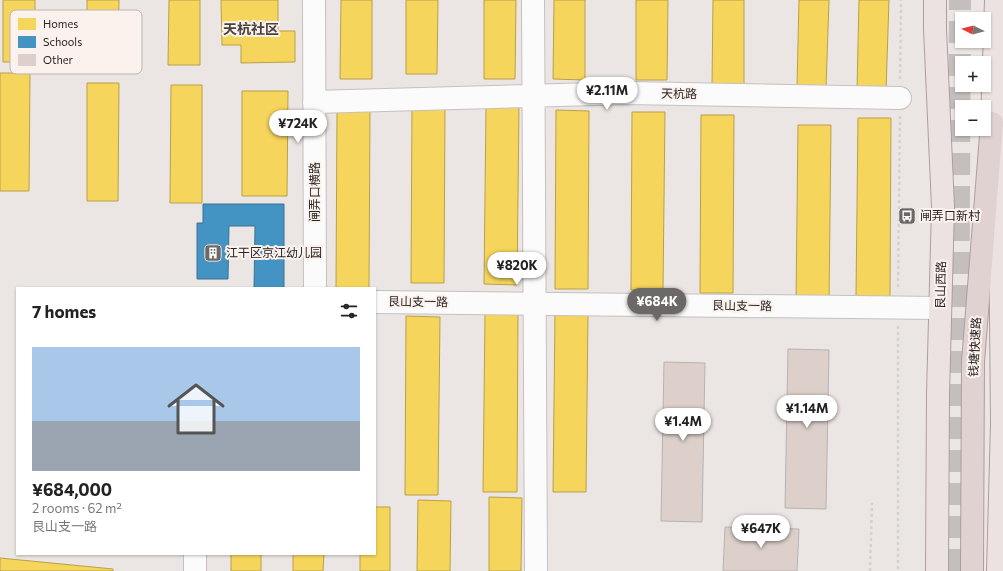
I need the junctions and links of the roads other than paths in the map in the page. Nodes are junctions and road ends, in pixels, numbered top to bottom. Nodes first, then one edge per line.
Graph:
1 (314, 0) edge
2 (533, 0) edge
3 (924, 0) edge
4 (935, 0) edge
5 (996, 8) edge
6 (935, 28) junction
7 (1003, 56) edge
8 (533, 96) junction
9 (900, 98) road end
10 (314, 102) junction
11 (992, 123) junction
12 (315, 287) edge
13 (376, 302) edge
14 (534, 304) junction
15 (940, 308) junction
16 (1002, 428) edge
17 (195, 555) edge
18 (195, 571) edge
19 (536, 571) edge
20 (937, 571) edge
21 (972, 571) edge
22 (998, 571) edge

1 - 10 street, 闸弄口横路
2 - 8 street
3 - 6 street
4 - 6 main road, 艮山西路
5 - 7 street
5 - 11 main road
6 - 15 main road, 艮山西路
8 - 9 street, 天杭路
8 - 10 street, 天杭路
8 - 14 street
10 - 12 street, 闸弄口横路
11 - 16 main road
11 - 21 highway, 钱塘快速路
13 - 14 street, 艮山支一路
14 - 15 street, 艮山支一路
14 - 19 street
15 - 20 main road, 艮山西路
16 - 22 main road
17 - 18 street

